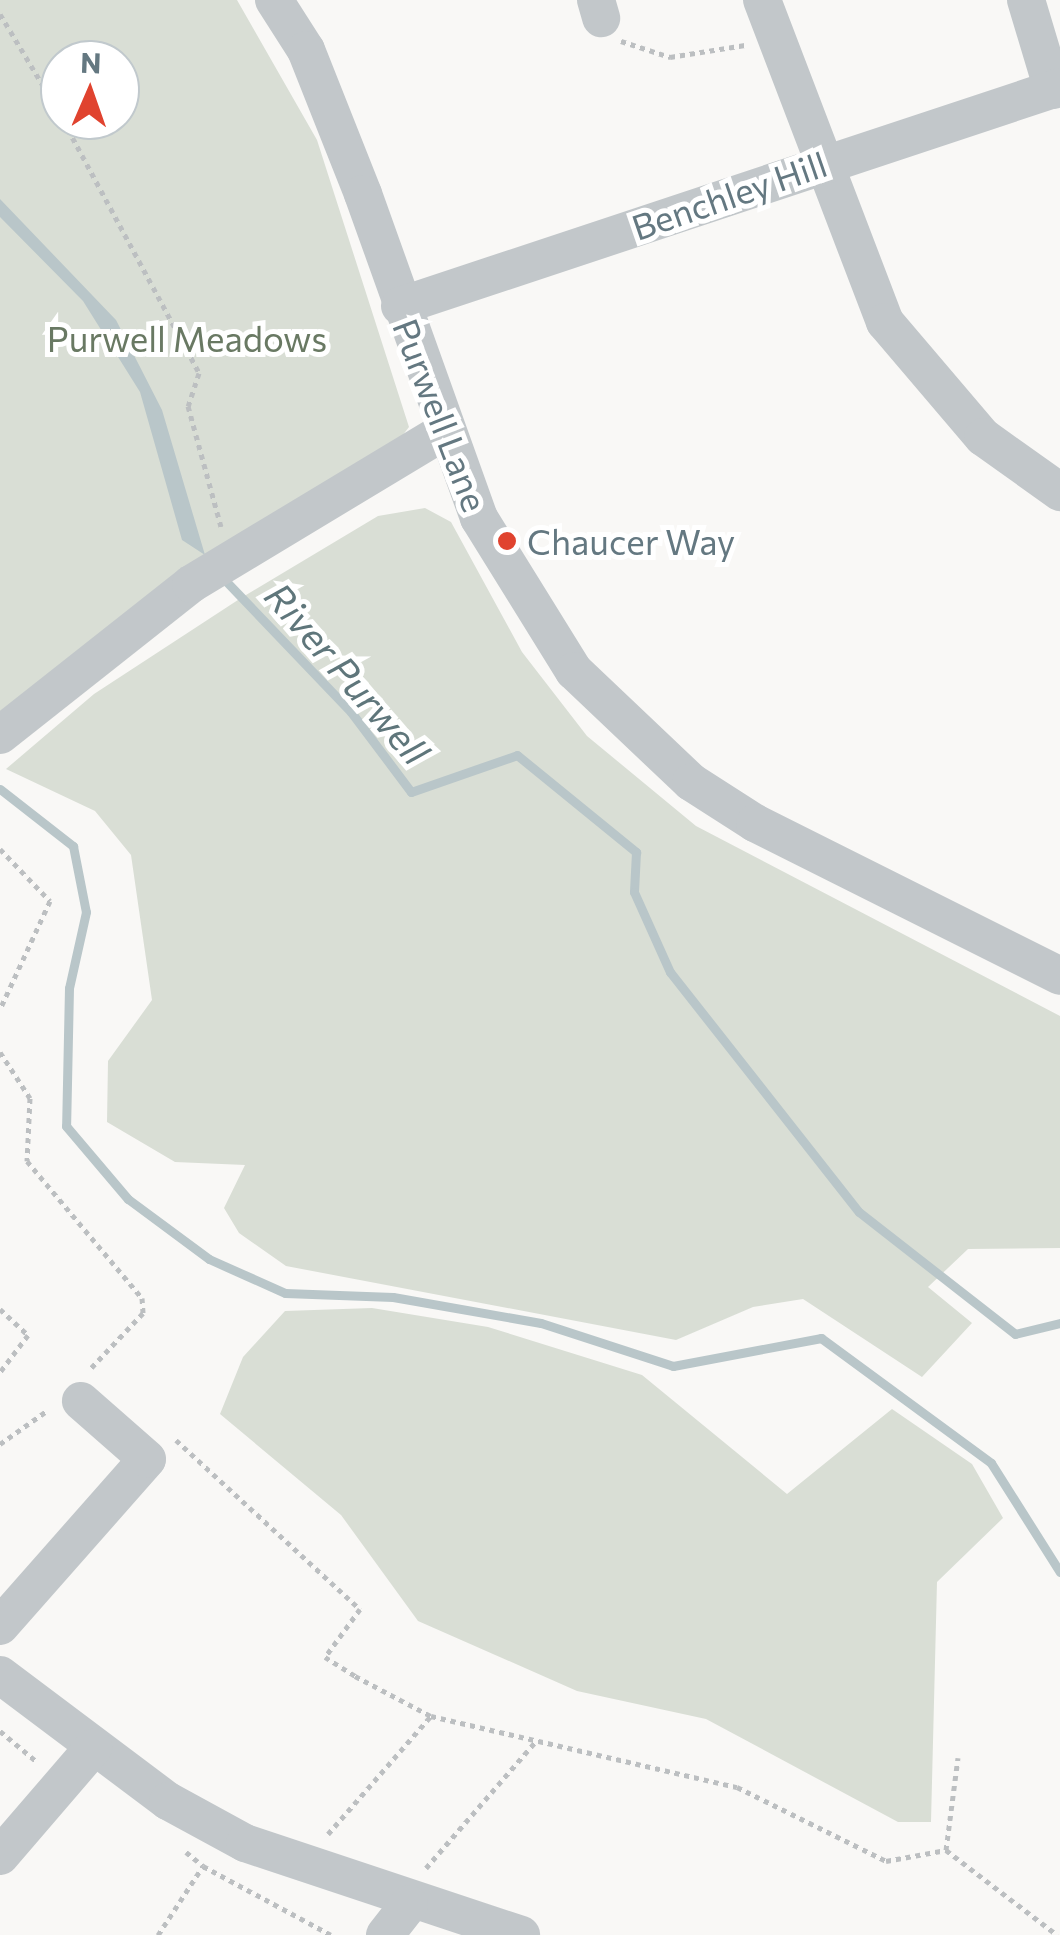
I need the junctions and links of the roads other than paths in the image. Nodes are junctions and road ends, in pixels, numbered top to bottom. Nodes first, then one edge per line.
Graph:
1 (274, 0) edge
2 (762, 0) edge
3 (1026, 0) edge
4 (1056, 89) edge
5 (823, 163) junction
6 (400, 306) junction
7 (441, 433) junction
8 (1060, 492) edge
9 (0, 735) edge
10 (1060, 976) edge
11 (82, 1387) road end
12 (0, 1626) edge
13 (0, 1675) edge
14 (93, 1748) junction
15 (0, 1856) edge
16 (404, 1901) junction
17 (385, 1935) edge
18 (520, 1935) edge

1 - 6 street, Purwell Lane
2 - 5 street
3 - 4 street
4 - 5 street, Benchley Hill
5 - 6 street, Benchley Hill
5 - 8 street
6 - 7 street, Purwell Lane
7 - 9 street
7 - 10 street, Purwell Lane
11 - 12 street
13 - 14 street
14 - 15 street
14 - 16 street
16 - 17 street
16 - 18 street

